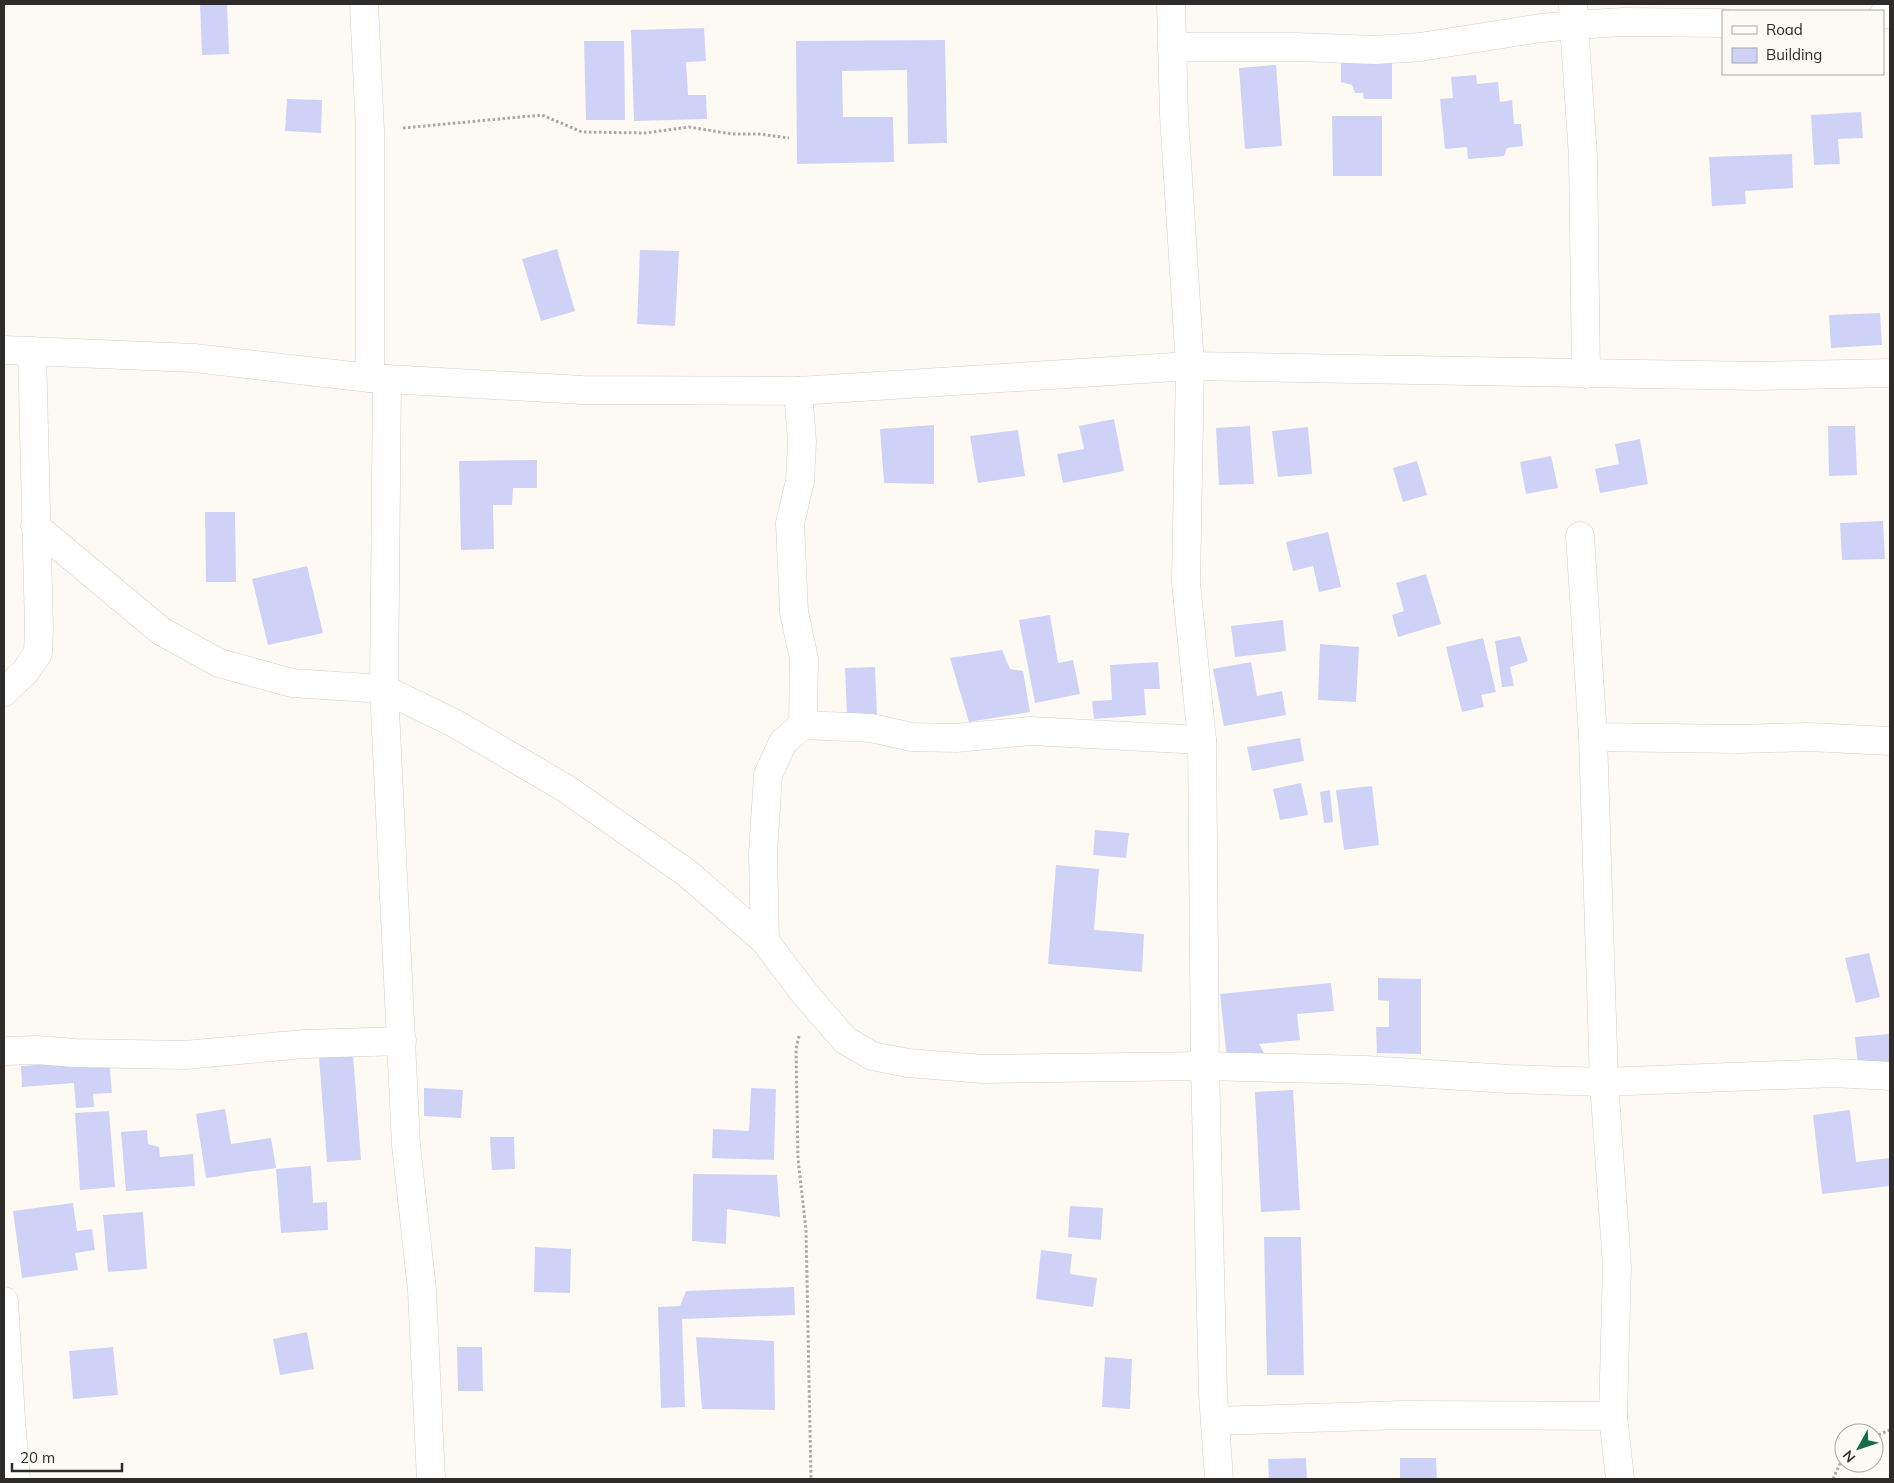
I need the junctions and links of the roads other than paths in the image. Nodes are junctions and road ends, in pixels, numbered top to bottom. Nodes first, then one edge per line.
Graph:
1 (364, 4) edge
2 (1170, 4) edge
3 (1574, 14) edge
4 (1722, 23) edge
5 (1172, 47) junction
6 (4, 350) edge
7 (32, 350) junction
8 (1190, 366) junction
9 (1890, 373) edge
10 (1586, 374) junction
11 (379, 378) junction
12 (798, 391) junction
13 (35, 526) junction
14 (1580, 536) dead end
15 (384, 690) junction
16 (4, 692) edge
17 (802, 725) junction
18 (1593, 737) junction
19 (1202, 740) junction
20 (1890, 741) edge
21 (765, 941) junction
22 (402, 1041) junction
23 (4, 1051) edge
24 (1205, 1066) junction
25 (1890, 1076) edge
26 (1604, 1082) junction
27 (4, 1301) edge
28 (1613, 1416) junction
29 (1215, 1421) junction
30 (16, 1479) edge
31 (431, 1479) edge
32 (1220, 1479) edge
33 (1620, 1479) edge

1 - 11 street
2 - 5 street
3 - 4 street
3 - 5 street
3 - 10 street
5 - 8 street
6 - 7 street
7 - 11 street
7 - 13 street
8 - 10 street
8 - 12 street
8 - 19 street
9 - 10 street
11 - 12 street
11 - 15 street
12 - 17 street
13 - 15 street
13 - 16 street
14 - 18 street
15 - 21 street
15 - 22 street
17 - 19 street
17 - 21 street
18 - 20 street
18 - 26 street
19 - 24 street
21 - 24 street
22 - 23 street
22 - 31 street
24 - 26 street
24 - 29 street
25 - 26 street
26 - 28 street
27 - 30 street
28 - 29 street
28 - 33 street
29 - 32 street

